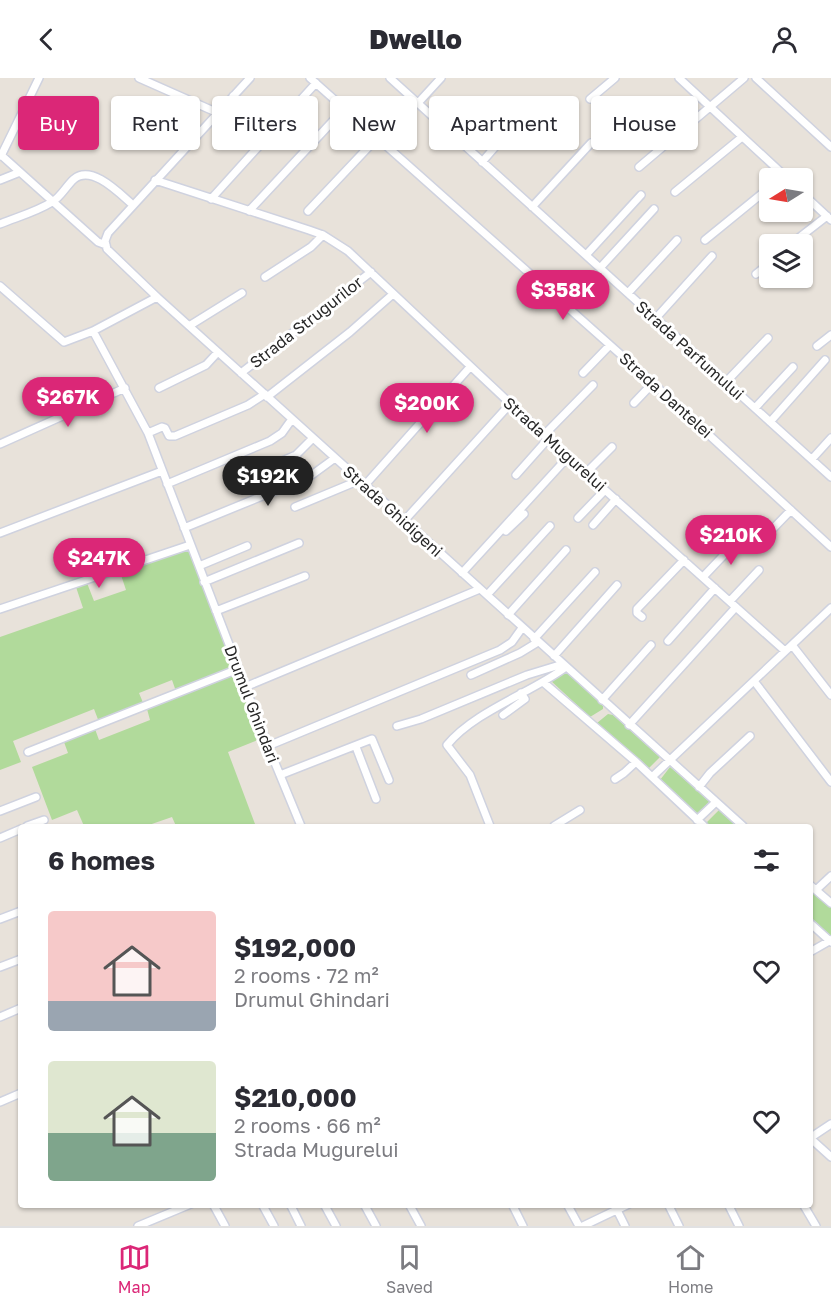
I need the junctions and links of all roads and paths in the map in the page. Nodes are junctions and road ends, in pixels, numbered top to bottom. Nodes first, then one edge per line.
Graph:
1 (39, 78) edge
2 (139, 78) edge
3 (390, 78) edge
4 (441, 78) edge
5 (615, 78) edge
6 (679, 78) edge
7 (744, 78) edge
8 (756, 78) edge
9 (248, 79) edge
10 (313, 81) edge
11 (233, 96) edge
12 (330, 96) edge
13 (590, 99) dead end
14 (418, 104) junction
15 (711, 107) junction
16 (212, 110) edge
17 (429, 114) edge
18 (212, 119) edge
19 (330, 124) edge
20 (742, 137) junction
21 (591, 143) dead end
22 (831, 147) edge
23 (366, 150) edge
24 (391, 150) edge
25 (468, 150) edge
26 (492, 150) edge
27 (1, 155) edge
28 (482, 162) junction
29 (639, 167) dead end
30 (774, 168) edge
31 (20, 172) junction
32 (0, 180) edge
33 (155, 180) junction
34 (675, 192) dead end
35 (641, 195) dead end
36 (759, 196) edge
37 (211, 199) junction
38 (53, 202) junction
39 (813, 203) edge
40 (133, 205) junction
41 (532, 207) junction
42 (654, 209) dead end
43 (249, 211) junction
44 (308, 211) dead end
45 (829, 218) edge
46 (0, 224) edge
47 (806, 234) edge
48 (323, 235) junction
49 (677, 240) dead end
50 (705, 240) dead end
51 (106, 245) junction
52 (586, 255) junction
53 (712, 256) dead end
54 (600, 268) junction
55 (759, 271) edge
56 (371, 272) junction
57 (756, 274) dead end
58 (265, 277) dead end
59 (0, 286) edge
60 (242, 292) dead end
61 (628, 293) junction
62 (393, 294) junction
63 (157, 297) junction
64 (656, 318) junction
65 (189, 326) junction
66 (93, 330) junction
67 (831, 335) edge
68 (768, 338) dead end
69 (610, 345) junction
70 (818, 346) dead end
71 (218, 352) junction
72 (825, 360) dead end
73 (470, 367) junction
74 (793, 367) dead end
75 (241, 373) junction
76 (583, 373) dead end
77 (726, 382) junction
78 (653, 383) junction
79 (593, 385) dead end
80 (125, 388) junction
81 (159, 388) dead end
82 (266, 395) junction
83 (510, 404) junction
84 (634, 404) dead end
85 (755, 408) junction
86 (292, 419) junction
87 (770, 422) junction
88 (148, 433) junction
89 (546, 437) junction
90 (313, 438) junction
91 (831, 438) edge
92 (0, 444) edge
93 (612, 447) dead end
94 (568, 456) junction
95 (335, 458) junction
96 (812, 459) junction
97 (273, 465) dead end
98 (162, 471) junction
99 (586, 473) junction
100 (516, 475) dead end
101 (831, 477) edge
102 (362, 483) junction
103 (167, 484) junction
104 (605, 490) junction
105 (616, 499) junction
106 (295, 507) dead end
107 (791, 510) junction
108 (524, 514) dead end
109 (578, 518) dead end
110 (404, 521) junction
111 (593, 525) dead end
112 (550, 526) dead end
113 (184, 528) junction
114 (0, 533) edge
115 (740, 538) dead end
116 (762, 540) dead end
117 (299, 543) dead end
118 (190, 544) junction
119 (247, 546) dead end
120 (831, 547) edge
121 (566, 550) dead end
122 (684, 560) junction
123 (199, 566) junction
124 (759, 570) dead end
125 (595, 572) dead end
126 (464, 575) junction
127 (305, 576) dead end
128 (703, 577) junction
129 (204, 582) junction
130 (617, 585) dead end
131 (715, 588) junction
132 (480, 589) junction
133 (487, 596) junction
134 (733, 604) junction
135 (0, 609) edge
136 (216, 611) junction
137 (830, 612) edge
138 (508, 615) junction
139 (642, 617) dead end
140 (522, 628) junction
141 (536, 640) junction
142 (668, 641) dead end
143 (651, 645) dead end
144 (792, 645) junction
145 (785, 651) junction
146 (554, 656) junction
147 (564, 666) junction
148 (238, 669) junction
149 (471, 675) dead end
150 (754, 681) junction
151 (543, 682) junction
152 (245, 687) junction
153 (521, 693) junction
154 (831, 695) edge
155 (602, 700) junction
156 (503, 715) dead end
157 (629, 725) junction
158 (397, 726) dead end
159 (750, 736) dead end
160 (268, 746) junction
161 (354, 746) junction
162 (28, 752) dead end
163 (668, 760) junction
164 (636, 762) junction
165 (280, 775) junction
166 (652, 777) junction
167 (615, 779) dead end
168 (389, 780) dead end
169 (831, 782) edge
170 (699, 787) junction
171 (36, 797) dead end
172 (376, 799) dead end
173 (716, 802) junction
174 (580, 810) dead end
175 (0, 811) edge
176 (44, 820) dead end
177 (697, 820) junction
178 (33, 824) edge
179 (300, 824) edge
180 (489, 824) edge
181 (557, 824) edge
182 (702, 824) edge
183 (741, 824) edge
184 (18, 830) edge
185 (0, 838) edge
186 (831, 876) edge
187 (813, 887) edge
188 (831, 903) edge
189 (18, 912) edge
190 (0, 919) edge
191 (813, 926) edge
192 (830, 941) edge
193 (813, 950) edge
194 (18, 960) edge
195 (0, 967) edge
196 (18, 1009) edge
197 (0, 1017) edge
198 (18, 1094) edge
199 (0, 1102) edge
200 (831, 1124) edge
201 (813, 1136) edge
202 (813, 1141) edge
203 (831, 1157) edge
204 (181, 1208) edge
205 (215, 1208) edge
206 (264, 1208) edge
207 (292, 1208) edge
208 (326, 1208) edge
209 (366, 1208) edge
210 (411, 1208) edge
211 (514, 1208) edge
212 (569, 1208) edge
213 (621, 1208) edge
214 (670, 1208) edge
215 (730, 1208) edge
216 (805, 1208) edge
217 (617, 1210) junction
218 (138, 1226) edge
219 (225, 1226) edge
220 (274, 1226) edge
221 (301, 1226) edge
222 (336, 1226) edge
223 (376, 1226) edge
224 (421, 1226) edge
225 (524, 1226) edge
226 (579, 1226) edge
227 (584, 1226) edge
228 (625, 1226) edge
229 (679, 1226) edge
230 (739, 1226) edge
231 (816, 1226) edge

1 - 27 street
2 - 16 street
3 - 14 street, Strada Parfumului
4 - 14 street
5 - 13 street
6 - 15 street
7 - 15 street
8 - 22 street
9 - 11 street
10 - 12 street, Strada Dantelei
10 - 37 street
14 - 17 street, Strada Parfumului
15 - 20 street
15 - 29 street
18 - 33 street
19 - 43 street
20 - 30 street
20 - 34 street
21 - 41 street
23 - 44 street
24 - 69 street, Strada Dantelei
25 - 28 street, Strada Parfumului
26 - 28 street
27 - 31 street
28 - 41 street, Strada Parfumului
31 - 32 street
31 - 38 street
33 - 37 street, Strada Mugurelui
33 - 40 street
35 - 52 street
36 - 50 street
37 - 43 street, Strada Mugurelui
38 - 40 street
38 - 46 street
38 - 51 street, Strada Ghidigeni
39 - 45 street
40 - 51 street
41 - 52 street, Strada Parfumului
42 - 54 street
43 - 48 street, Strada Mugurelui
45 - 47 street
48 - 56 street, Strada Mugurelui
48 - 58 street
49 - 61 street
51 - 63 street, Strada Ghidigeni
52 - 54 street, Strada Parfumului
53 - 64 street
54 - 61 street, Strada Parfumului
55 - 57 street
56 - 62 street, Strada Mugurelui
56 - 75 street, Strada Strugurilor
59 - 66 street
60 - 65 street
61 - 64 street, Strada Parfumului
62 - 73 street, Strada Mugurelui
62 - 82 street
63 - 65 street, Strada Ghidigeni
63 - 66 street
64 - 77 street, Strada Parfumului
65 - 71 street, Strada Ghidigeni
66 - 80 street, Drumul Ghindari
67 - 70 street
68 - 77 street
69 - 76 street
69 - 78 street, Strada Dantelei
71 - 75 street, Strada Ghidigeni
71 - 81 street
72 - 87 street
73 - 83 street, Strada Mugurelui
73 - 102 street
74 - 85 street
75 - 82 street, Strada Ghidigeni
77 - 85 street, Strada Parfumului
78 - 84 street
78 - 107 street, Strada Dantelei
79 - 89 street
80 - 88 street, Drumul Ghindari
80 - 92 street
82 - 86 street, Strada Ghidigeni
82 - 88 street
83 - 89 street, Strada Mugurelui
83 - 110 street
85 - 87 street, Strada Parfumului
86 - 90 street, Strada Ghidigeni
86 - 103 street
87 - 96 street, Strada Parfumului
88 - 98 street, Drumul Ghindari
89 - 94 street, Strada Mugurelui
89 - 100 street
90 - 95 street, Strada Ghidigeni
90 - 97 street
91 - 96 street
93 - 99 street
94 - 99 street, Strada Mugurelui
94 - 126 street
95 - 102 street, Strada Ghidigeni
95 - 113 street
96 - 101 street, Strada Parfumului
98 - 103 street, Drumul Ghindari
98 - 114 street
99 - 104 street, Strada Mugurelui
102 - 106 street
102 - 110 street, Strada Ghidigeni
103 - 113 street, Drumul Ghindari
104 - 105 street, Strada Mugurelui
104 - 109 street
105 - 111 street
105 - 122 street, Strada Mugurelui
107 - 116 street
107 - 120 street, Strada Dantelei
108 - 126 street
110 - 126 street, Strada Ghidigeni
112 - 133 street
113 - 118 street, Drumul Ghindari
115 - 128 street
117 - 129 street
118 - 123 street, Drumul Ghindari
118 - 135 street
119 - 123 street
121 - 138 street
122 - 128 street, Strada Mugurelui
122 - 139 street
123 - 129 street, Drumul Ghindari
124 - 134 street
125 - 141 street
126 - 132 street, Strada Ghidigeni
127 - 136 street
128 - 131 street, Strada Mugurelui
129 - 136 street, Drumul Ghindari
130 - 146 street
131 - 134 street, Strada Mugurelui
131 - 142 street
132 - 133 street, Strada Ghidigeni
132 - 152 street
133 - 138 street, Strada Ghidigeni
134 - 145 street, Strada Mugurelui
134 - 157 street
136 - 148 street, Drumul Ghindari
137 - 144 street
138 - 140 street, Strada Ghidigeni
140 - 141 street, Strada Ghidigeni
140 - 160 street
141 - 146 street, Strada Ghidigeni
141 - 149 street
143 - 155 street
144 - 145 street
144 - 154 street
145 - 150 street
146 - 147 street, Strada Ghidigeni
147 - 151 street
147 - 155 street, Strada Ghidigeni
147 - 158 street
148 - 152 street, Drumul Ghindari
148 - 162 street
150 - 163 street
150 - 169 street
151 - 153 street
151 - 164 street
152 - 160 street, Drumul Ghindari
153 - 156 street
153 - 180 street
155 - 157 street, Strada Ghidigeni
157 - 163 street, Strada Ghidigeni
159 - 170 street
160 - 165 street, Drumul Ghindari
161 - 165 street
161 - 168 street
161 - 172 street
163 - 166 street
163 - 170 street, Strada Ghidigeni
164 - 166 street
164 - 167 street
165 - 179 street, Drumul Ghindari
166 - 177 street
170 - 173 street, Strada Ghidigeni
171 - 175 street
173 - 177 street
173 - 183 street, Strada Ghidigeni
174 - 181 street
176 - 178 street
177 - 182 street
184 - 185 street
186 - 187 street
187 - 188 street
189 - 190 street
191 - 192 street
192 - 193 street
194 - 195 street
196 - 197 street
198 - 199 street
200 - 201 street
202 - 203 street
204 - 218 street
205 - 219 street
206 - 220 street
207 - 221 street
208 - 222 street
209 - 223 street
210 - 224 street
211 - 225 street
212 - 226 street
213 - 217 street
214 - 229 street
215 - 230 street
216 - 231 street
217 - 227 street
217 - 228 street

